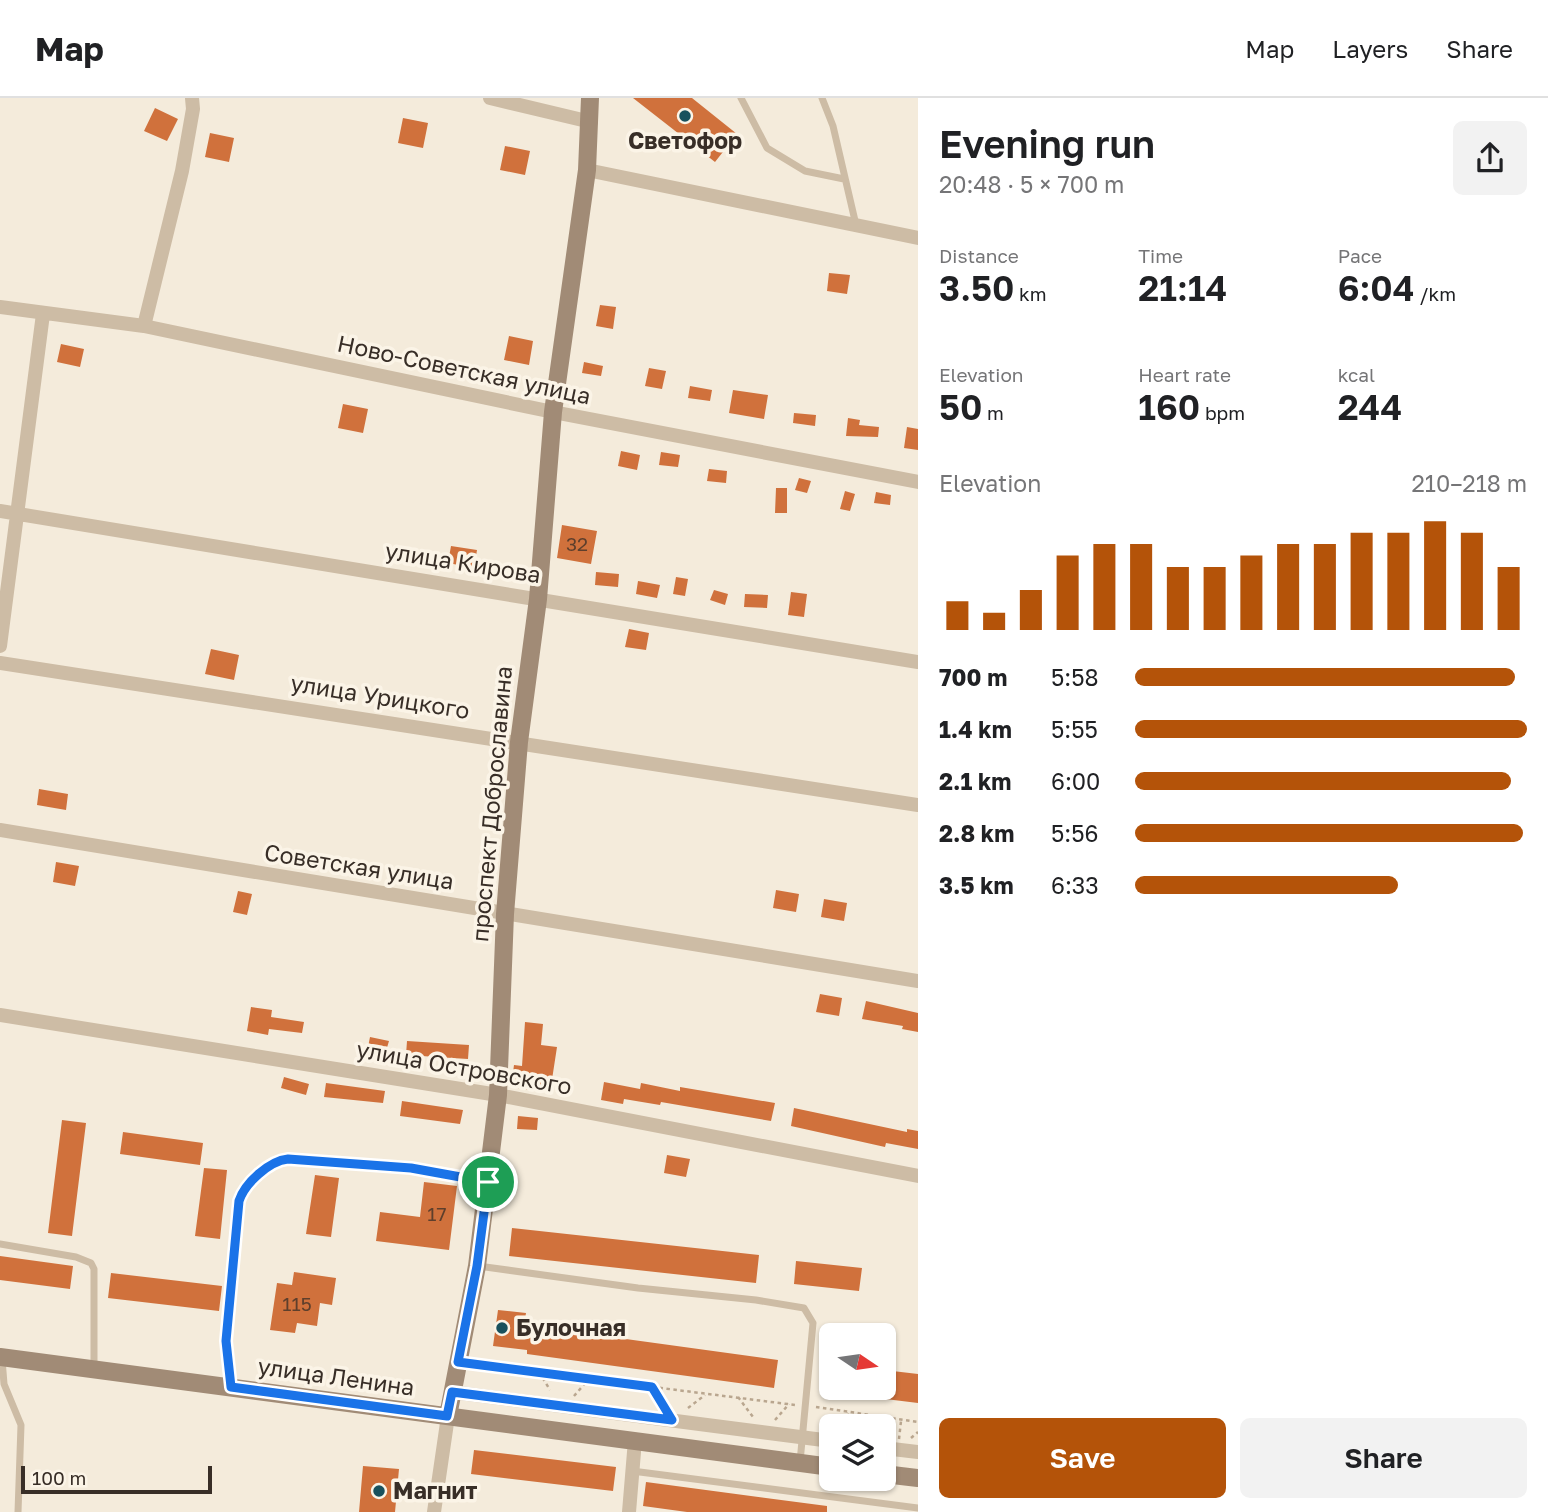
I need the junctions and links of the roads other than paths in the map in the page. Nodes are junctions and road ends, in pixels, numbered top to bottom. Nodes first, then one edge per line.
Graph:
1 (192, 98) edge
2 (490, 98) edge
3 (590, 98) edge
4 (741, 98) edge
5 (822, 98) edge
6 (590, 122) junction
7 (587, 170) junction
8 (844, 179) junction
9 (856, 226) junction
10 (918, 238) edge
11 (0, 307) edge
12 (44, 314) junction
13 (144, 326) junction
14 (553, 412) junction
15 (918, 482) edge
16 (0, 511) edge
17 (17, 514) junction
18 (538, 599) junction
19 (0, 646) edge
20 (918, 662) edge
21 (0, 663) edge
22 (519, 741) junction
23 (918, 805) edge
24 (0, 830) edge
25 (505, 914) junction
26 (918, 981) edge
27 (0, 1015) edge
28 (498, 1096) junction
29 (918, 1176) edge
30 (488, 1182) junction
31 (0, 1244) edge
32 (477, 1266) junction
33 (1, 1357) edge
34 (94, 1369) junction
35 (231, 1387) junction
36 (452, 1392) junction
37 (447, 1416) junction
38 (802, 1437) junction
39 (819, 1439) edge
40 (635, 1440) junction
41 (896, 1449) edge
42 (918, 1452) edge
43 (800, 1462) junction
44 (819, 1465) edge
45 (632, 1471) junction
46 (896, 1475) edge
47 (918, 1478) edge
48 (918, 1508) edge
49 (18, 1512) edge
50 (435, 1512) edge
51 (629, 1512) edge

1 - 13 street
2 - 6 street
3 - 6 street, проспект Доброславина
4 - 8 lane
5 - 8 lane
6 - 7 street, проспект Доброславина
7 - 9 street
7 - 14 street, проспект Доброславина
8 - 9 lane
9 - 10 street
11 - 12 street, Ново-Советская улица
12 - 13 street, Ново-Советская улица
12 - 17 street
13 - 14 street, Ново-Советская улица
14 - 15 street, Ново-Советская улица
14 - 18 street, проспект Доброславина
16 - 17 street, улица Кирова
17 - 18 street, улица Кирова
17 - 19 street
18 - 20 street, улица Кирова
18 - 22 street, проспект Доброславина
21 - 22 street, улица Урицкого
22 - 23 street, улица Урицкого
22 - 25 street, проспект Доброславина
24 - 25 street, Советская улица
25 - 26 street, Советская улица
25 - 28 street, проспект Доброславина
27 - 28 street, улица Островского
28 - 29 street, улица Островского
28 - 30 street, проспект Доброславина
30 - 32 street, проспект Доброславина
30 - 35 lane
31 - 34 lane
32 - 36 street, проспект Доброславина
32 - 38 lane
33 - 34 street, улица Ленина
33 - 49 lane
34 - 35 street, улица Ленина
35 - 37 street, улица Ленина
36 - 37 street, проспект Доброславина
36 - 38 street
37 - 40 street, улица Ленина
37 - 50 street, проспект Доброславина
38 - 39 street
38 - 43 lane
40 - 43 street, улица Ленина
40 - 45 street
41 - 42 street
43 - 44 street, улица Ленина
45 - 48 lane
45 - 51 street
46 - 47 street

